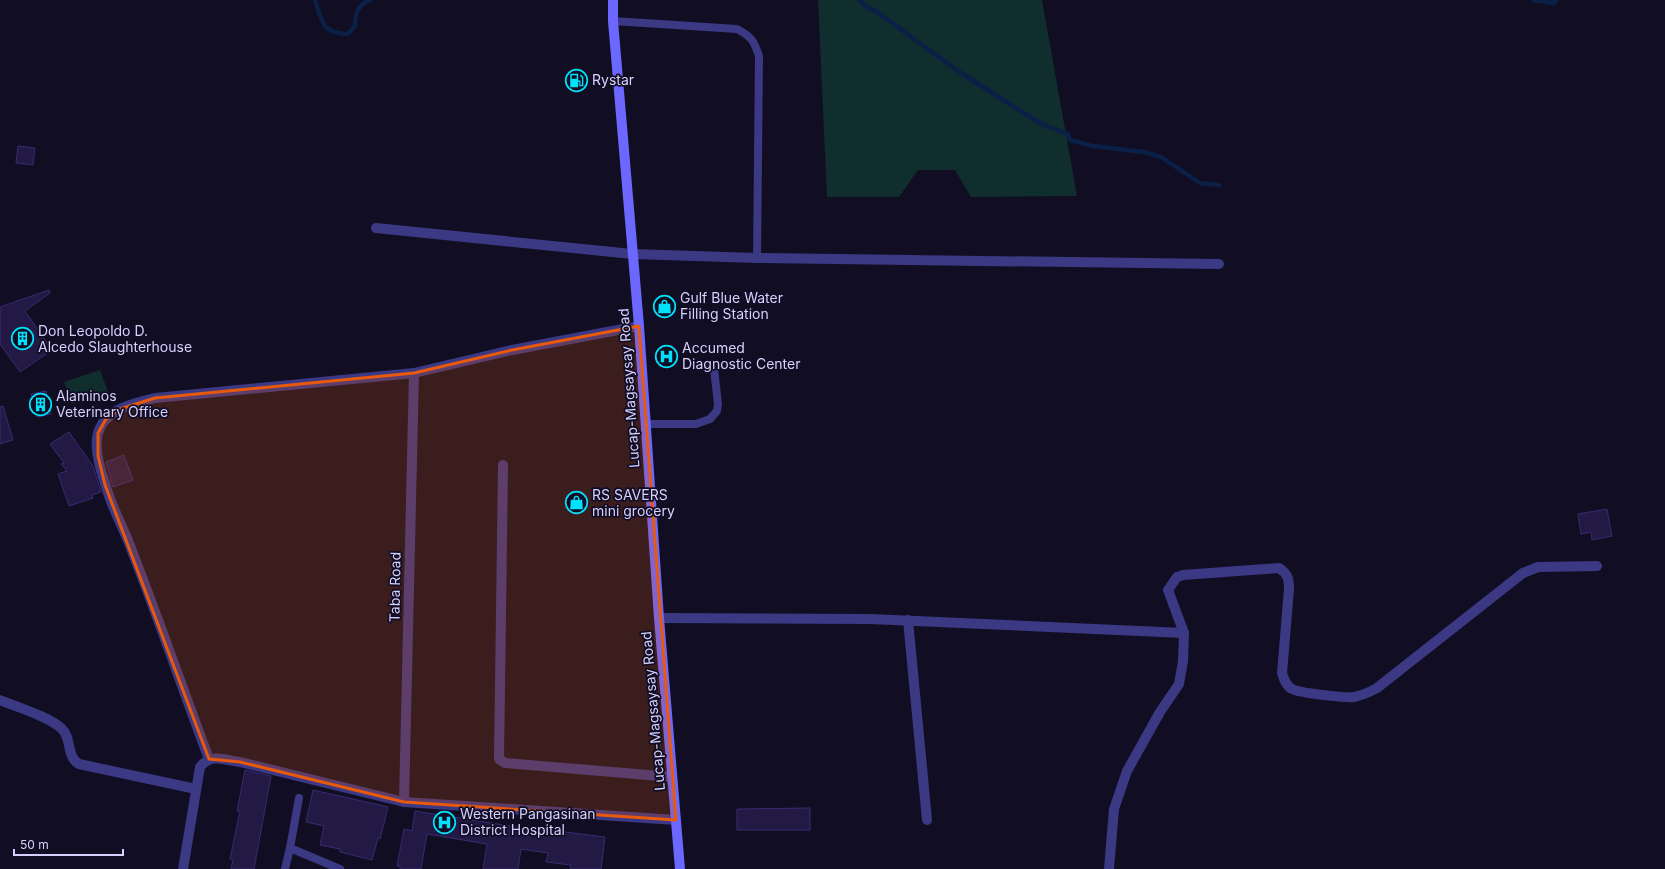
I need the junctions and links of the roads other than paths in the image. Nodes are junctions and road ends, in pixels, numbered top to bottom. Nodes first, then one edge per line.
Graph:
1 (613, 0) edge
2 (613, 21) junction
3 (376, 228) dead end
4 (632, 254) junction
5 (757, 258) junction
6 (1219, 264) dead end
7 (639, 326) junction
8 (714, 369) dead end
9 (414, 373) junction
10 (646, 424) junction
11 (503, 465) dead end
12 (1596, 566) dead end
13 (659, 618) junction
14 (908, 620) junction
15 (1184, 633) junction
16 (0, 700) edge
17 (209, 759) junction
18 (672, 777) junction
19 (196, 789) junction
20 (299, 798) dead end
21 (404, 802) junction
22 (676, 820) junction
23 (927, 820) dead end
24 (290, 848) junction
25 (182, 869) edge
26 (285, 869) edge
27 (340, 869) edge
28 (680, 869) edge
29 (1108, 869) edge

1 - 2 street, Lucap-Magsaysay Road
2 - 4 street, Lucap-Magsaysay Road
2 - 5 lane
3 - 4 street
4 - 5 street
4 - 7 street, Lucap-Magsaysay Road
5 - 6 street
7 - 9 street
7 - 10 street, Lucap-Magsaysay Road
8 - 10 lane
9 - 17 street
9 - 21 street, Taba Road
10 - 13 street, Lucap-Magsaysay Road
11 - 18 street
12 - 15 street
13 - 14 street
13 - 18 street, Lucap-Magsaysay Road
14 - 15 street
14 - 23 street
15 - 29 street
16 - 19 street
17 - 19 street
17 - 21 street
18 - 22 street, Lucap-Magsaysay Road
19 - 25 street
20 - 24 lane
21 - 22 street
22 - 28 street, Lucap-Magsaysay Road
24 - 26 lane
24 - 27 lane

